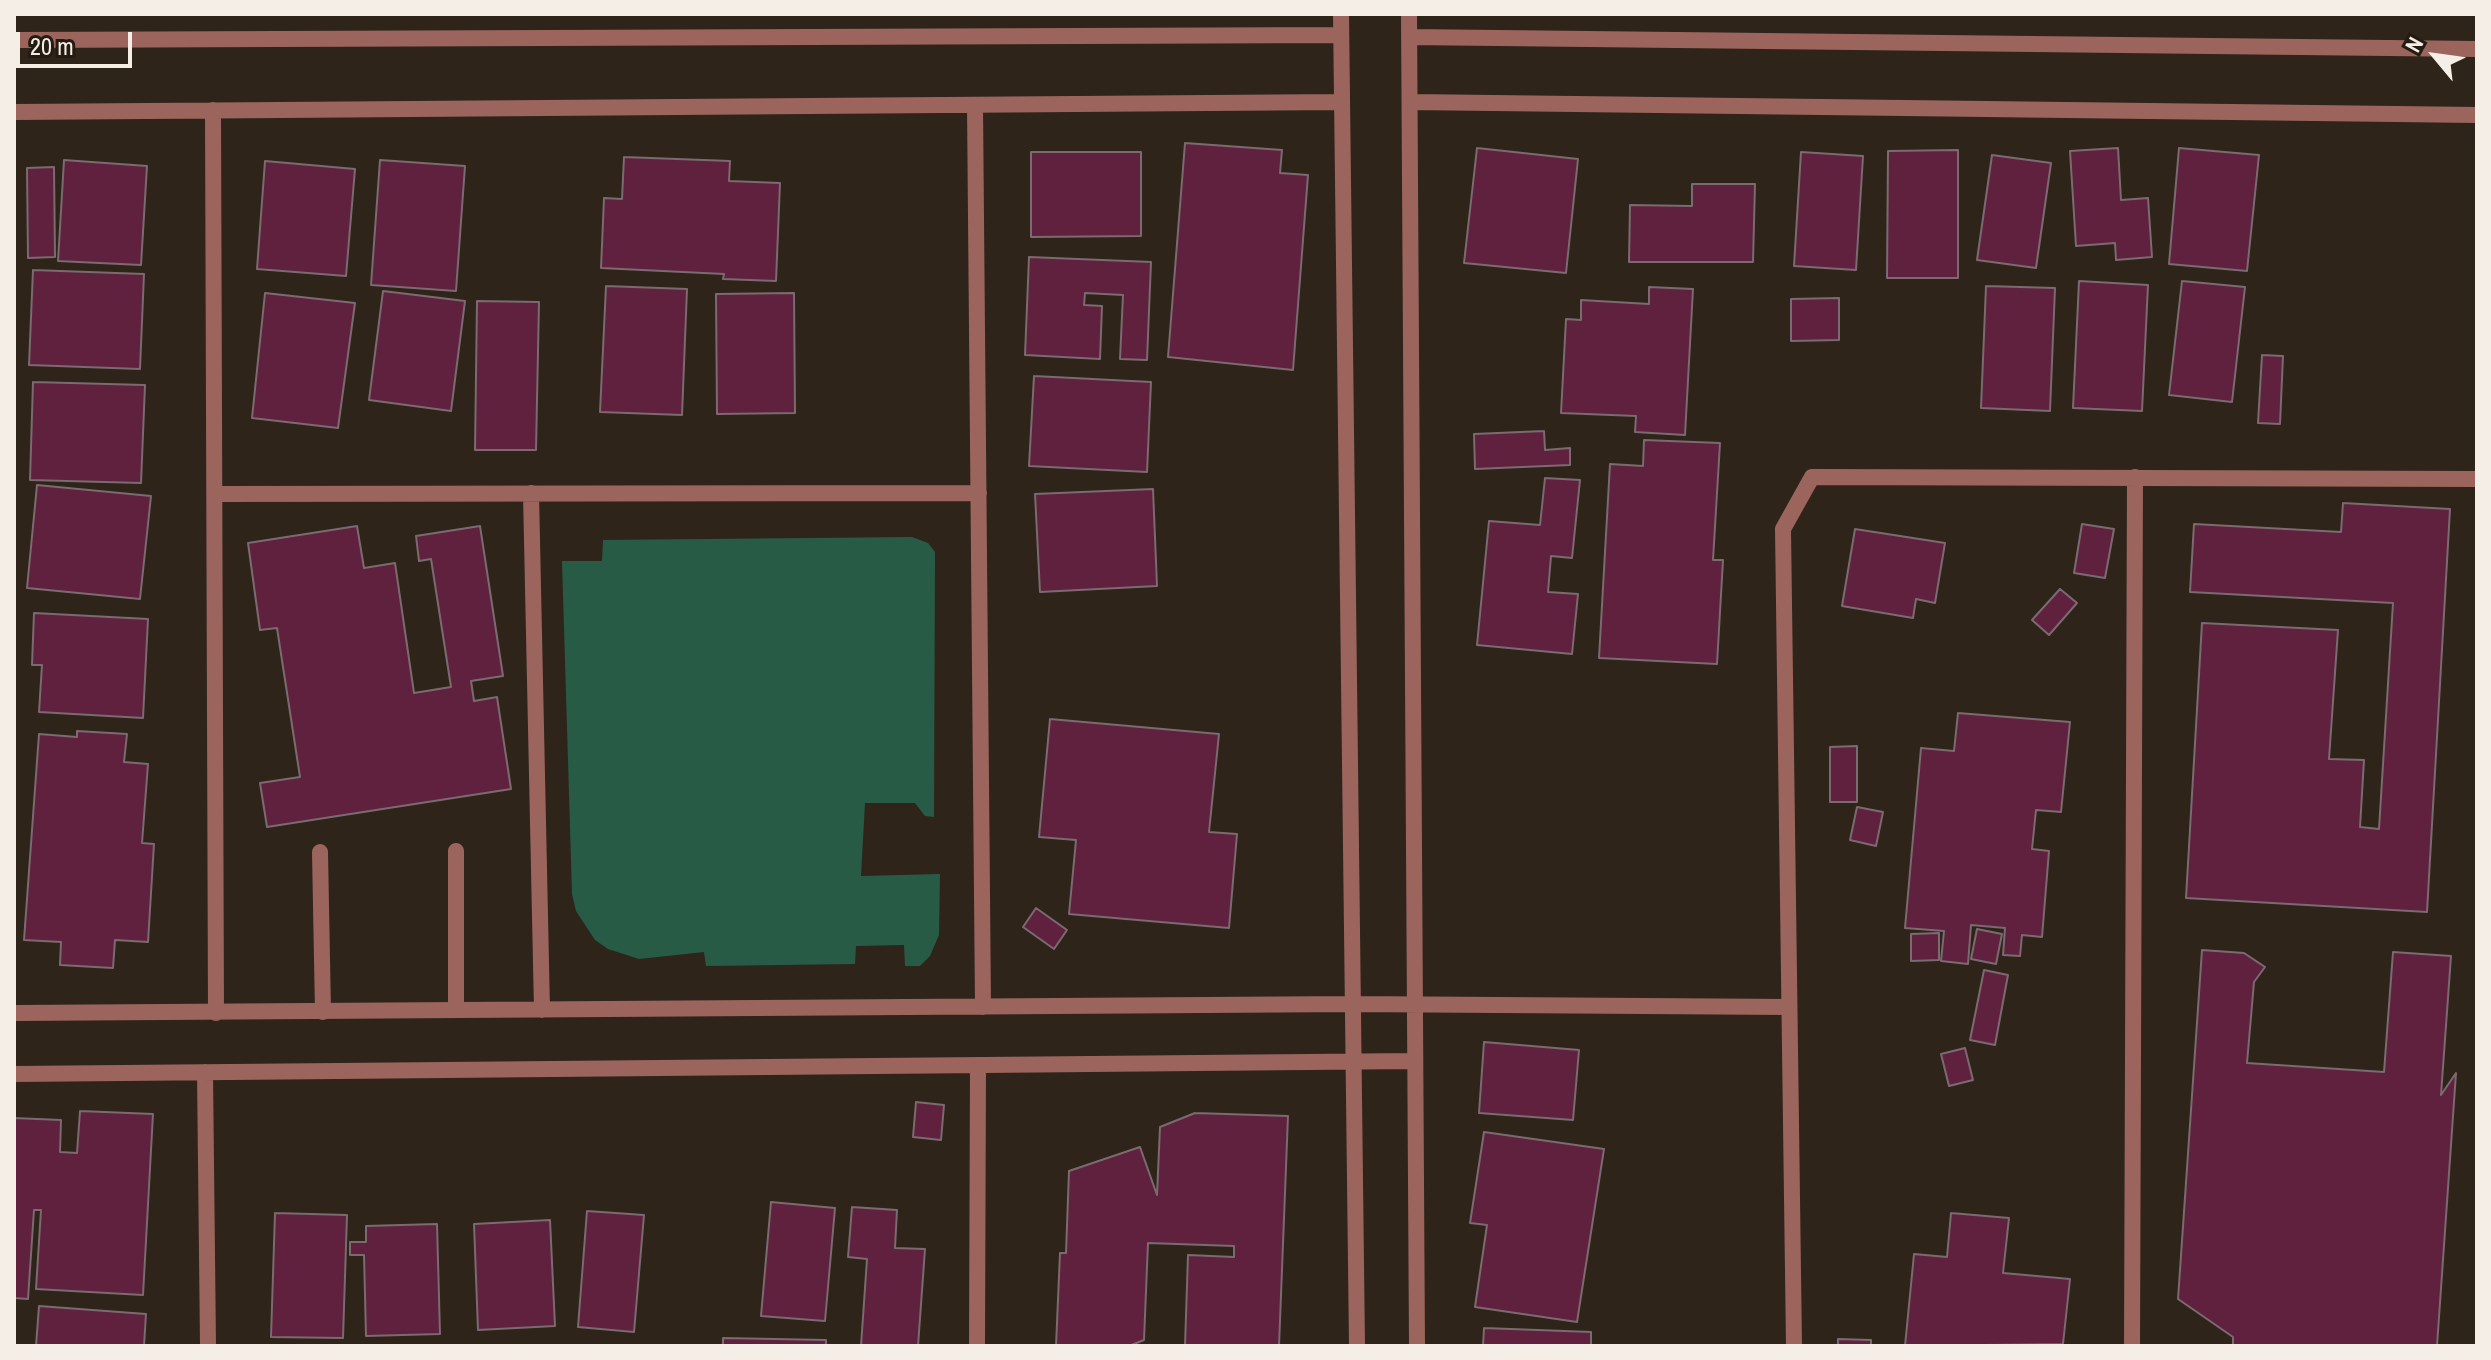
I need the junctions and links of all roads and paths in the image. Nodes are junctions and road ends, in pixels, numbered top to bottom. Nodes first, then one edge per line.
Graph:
1 (1341, 14) edge
2 (1409, 14) edge
3 (1341, 35) junction
4 (1409, 37) junction
5 (14, 40) edge
6 (2477, 49) edge
7 (1341, 102) junction
8 (1411, 102) junction
9 (975, 105) junction
10 (213, 110) junction
11 (14, 112) edge
12 (2477, 115) edge
13 (2135, 477) junction
14 (2477, 479) edge
15 (531, 493) junction
16 (979, 493) junction
17 (215, 494) junction
18 (456, 851) dead end
19 (320, 852) dead end
20 (1353, 1004) junction
21 (1413, 1005) junction
22 (983, 1007) junction
23 (1789, 1007) junction
24 (456, 1010) junction
25 (542, 1010) junction
26 (323, 1012) junction
27 (14, 1013) edge
28 (216, 1013) junction
29 (1352, 1060) junction
30 (1414, 1061) junction
31 (978, 1065) junction
32 (205, 1072) junction
33 (14, 1074) edge
34 (208, 1346) edge
35 (977, 1346) edge
36 (1357, 1346) edge
37 (1417, 1346) edge
38 (1794, 1346) edge
39 (2132, 1346) edge

1 - 3 street
2 - 4 street
3 - 5 street
3 - 7 street
4 - 6 street
4 - 8 street
7 - 9 street
7 - 20 street
8 - 12 street
8 - 21 street
9 - 10 street
9 - 16 street
10 - 11 street
10 - 17 street
13 - 14 street
13 - 23 street
13 - 39 street
15 - 16 street
15 - 17 street
15 - 25 street
16 - 22 street
17 - 28 street
18 - 24 street
19 - 26 street
20 - 21 street
20 - 22 street
20 - 29 street
21 - 23 street
21 - 30 street
22 - 25 street
23 - 38 street
24 - 25 street
24 - 26 street
26 - 28 street
27 - 28 street
29 - 30 street
29 - 31 street
29 - 36 street
30 - 37 street
31 - 32 street
31 - 35 street
32 - 33 street
32 - 34 street

